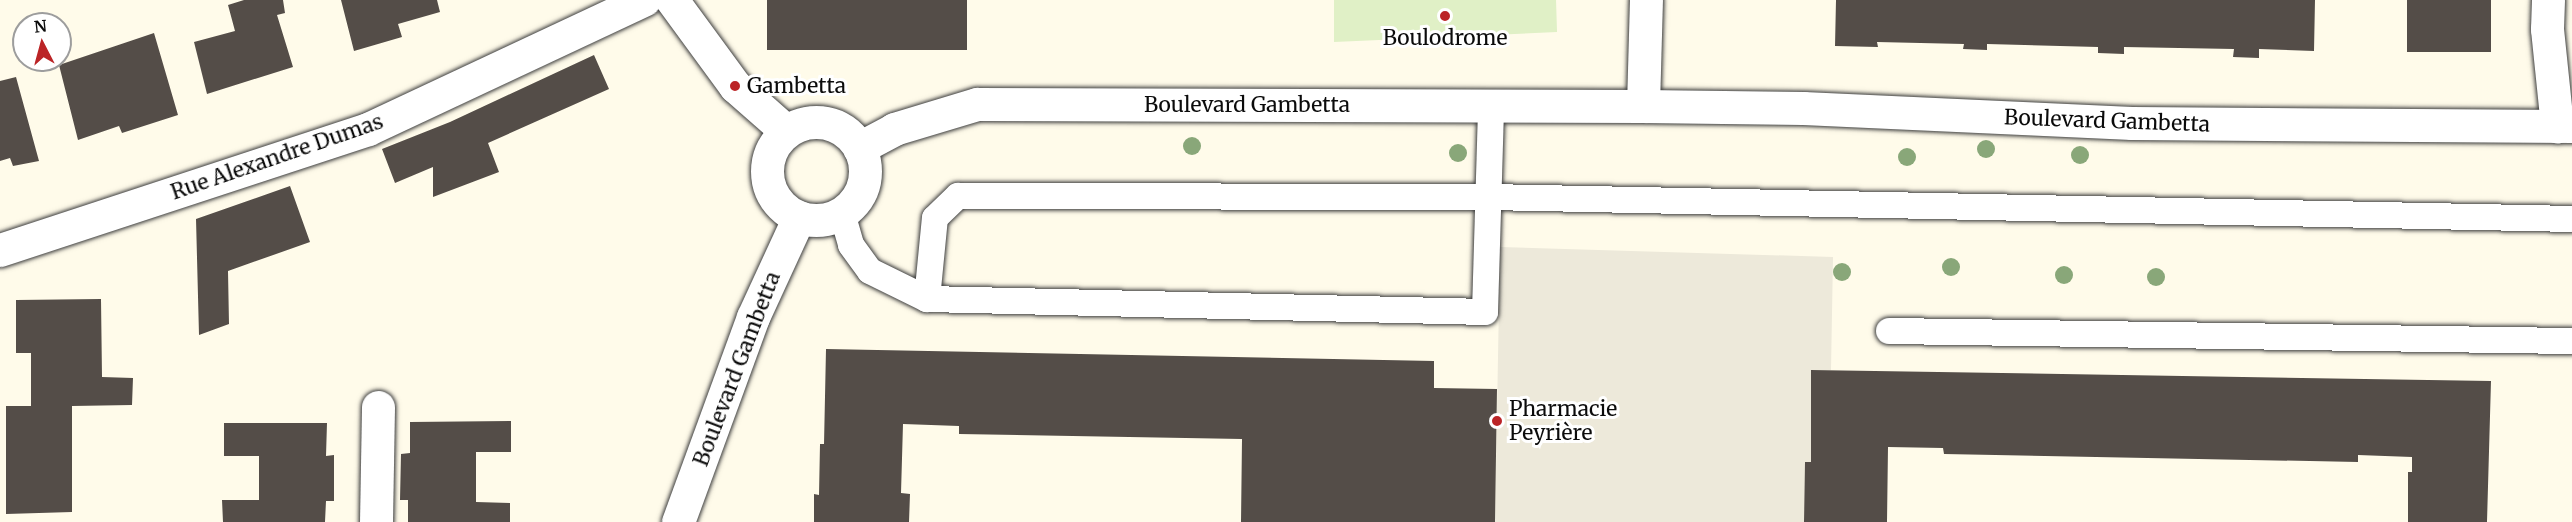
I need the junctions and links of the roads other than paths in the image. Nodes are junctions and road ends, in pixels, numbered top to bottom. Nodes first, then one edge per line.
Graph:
1 (644, 0) edge
2 (672, 0) edge
3 (1646, 0) edge
4 (2548, 0) edge
5 (1491, 105) junction
6 (1643, 106) junction
7 (2564, 126) edge
8 (786, 131) junction
9 (860, 148) junction
10 (1488, 198) junction
11 (842, 213) junction
12 (799, 217) junction
13 (2572, 219) edge
14 (0, 250) edge
15 (927, 299) junction
16 (1889, 331) dead end
17 (2572, 341) edge
18 (378, 407) dead end
19 (376, 522) edge
20 (678, 522) edge

1 - 14 street, Rue Alexandre Dumas
2 - 8 street
3 - 6 street
4 - 7 street
5 - 6 street, Boulevard Gambetta
5 - 9 street, Boulevard Gambetta
5 - 10 lane
6 - 7 street, Boulevard Gambetta
8 - 9 street
8 - 12 street
9 - 11 street
10 - 13 lane
10 - 15 lane
10 - 15 lane
11 - 12 street
11 - 15 lane
12 - 20 street, Boulevard Gambetta
16 - 17 lane
18 - 19 street

